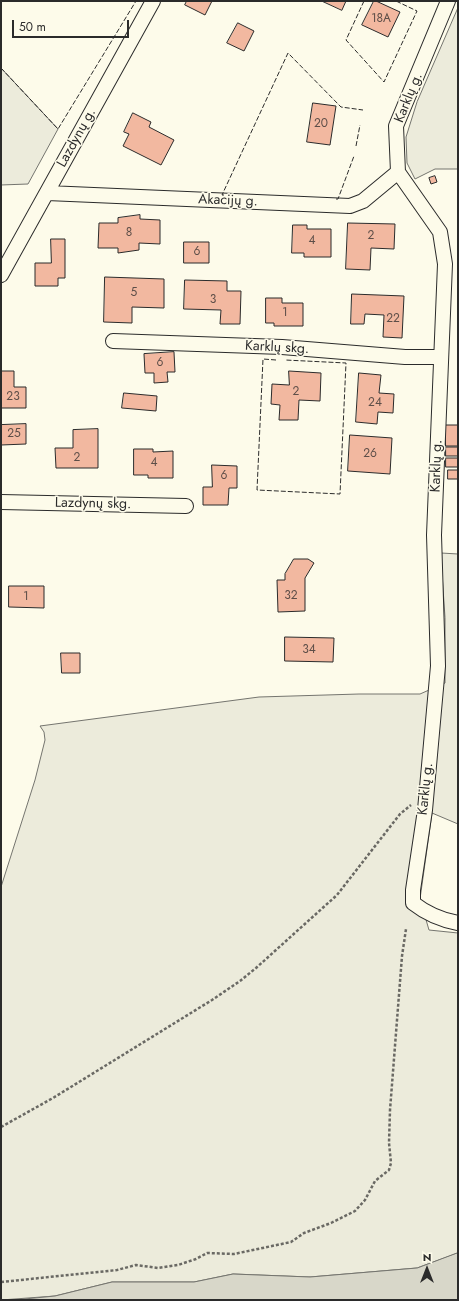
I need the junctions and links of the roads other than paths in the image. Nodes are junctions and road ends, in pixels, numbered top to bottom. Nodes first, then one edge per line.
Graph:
1 (153, 1) edge
2 (448, 1) edge
3 (398, 172) junction
4 (47, 193) junction
5 (1, 275) edge
6 (113, 341) dead end
7 (440, 357) junction
8 (1, 502) edge
9 (186, 506) dead end
10 (458, 923) edge

1 - 4 street, Lazdynų g.
2 - 3 street, Karklų g.
3 - 4 street, Akacijų g.
3 - 7 street, Karklų g.
4 - 5 street, Lazdynų g.
6 - 7 street, Karklų skg.
7 - 10 street, Karklų g.
8 - 9 street, Lazdynų skg.

